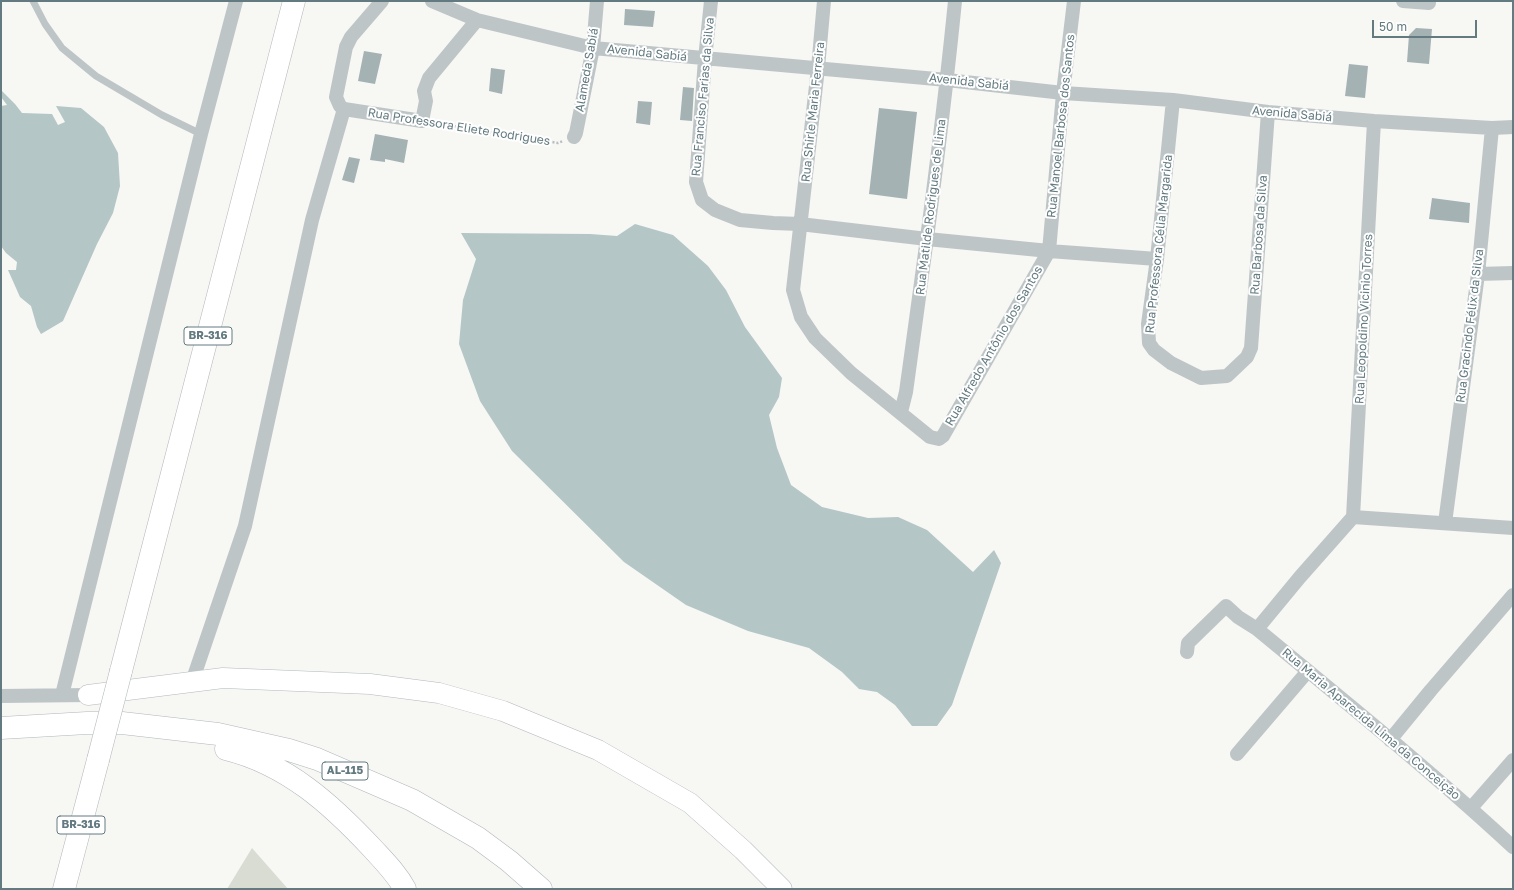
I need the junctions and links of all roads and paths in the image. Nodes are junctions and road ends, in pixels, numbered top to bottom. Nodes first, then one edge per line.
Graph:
1 (33, 1) edge
2 (236, 1) edge
3 (294, 1) edge
4 (382, 1) edge
5 (432, 1) edge
6 (597, 1) edge
7 (712, 1) edge
8 (824, 1) edge
9 (955, 1) edge
10 (1074, 1) edge
11 (1403, 1) edge
12 (1429, 4) dead end
13 (477, 20) junction
14 (593, 48) junction
15 (705, 59) junction
16 (818, 68) junction
17 (947, 80) junction
18 (1063, 92) junction
19 (1173, 100) junction
20 (344, 109) junction
21 (1268, 112) junction
22 (422, 121) junction
23 (1374, 121) junction
24 (1513, 127) edge
25 (1492, 128) junction
26 (201, 134) junction
27 (574, 138) joint
28 (800, 224) junction
29 (927, 239) junction
30 (1048, 251) junction
31 (1157, 259) junction
32 (1513, 273) edge
33 (1478, 274) junction
34 (1247, 357) joint
35 (901, 412) junction
36 (939, 439) joint
37 (1353, 517) junction
38 (1445, 523) junction
39 (1513, 528) edge
40 (1513, 595) edge
41 (1257, 629) junction
42 (1187, 652) dead end
43 (1308, 670) junction
44 (192, 682) junction
45 (62, 695) junction
46 (88, 695) joint
47 (1, 696) edge
48 (122, 723) junction
49 (1, 728) edge
50 (1390, 740) junction
51 (1237, 754) dead end
52 (1513, 760) edge
53 (1472, 808) junction
54 (1513, 847) edge
55 (64, 889) edge
56 (405, 889) edge
57 (540, 889) edge
58 (782, 889) edge

1 - 26 lane
2 - 26 street
3 - 55 main road, BR-316, bridge
4 - 20 street
5 - 13 street, Avenida Sabiá
6 - 14 street, Alameda Sabiá
7 - 15 street, Rua Franciso Farias da Silva
8 - 16 street, Rua Shirle Maria Ferreira
9 - 17 street, Rua Matilde Rodrigues de Lima
10 - 18 street, Rua Manoel Barbosa dos Santos
11 - 12 street
13 - 14 street, Avenida Sabiá
13 - 22 street
14 - 15 street, Avenida Sabiá
14 - 27 street, Alameda Sabiá
15 - 16 street, Avenida Sabiá
15 - 28 street, Rua Franciso Farias da Silva
16 - 17 street, Avenida Sabiá
16 - 28 street, Rua Shirle Maria Ferreira
17 - 18 street, Avenida Sabiá
17 - 29 street, Rua Matilde Rodrigues de Lima
18 - 19 street, Avenida Sabiá
18 - 30 street, Rua Manoel Barbosa dos Santos
19 - 21 street, Avenida Sabiá
19 - 31 street, Rua Professora Célia Margarida
20 - 22 street, Rua Professora Eliete Rodrigues
20 - 44 street
21 - 23 street, Avenida Sabiá
21 - 34 street, Rua Barbosa da Silva
22 - 27 path, Rua Professora Eliete Rodrigues
23 - 25 street, Avenida Sabiá
23 - 37 street, Rua Leopoldino Vicinio Torres
24 - 25 street, Avenida Sabiá
25 - 33 street, Rua Gracindo Félix da Silva
26 - 45 street
28 - 29 street
28 - 35 street, Rua Shirle Maria Ferreira
29 - 30 street
29 - 35 street, Rua Matilde Rodrigues de Lima
30 - 31 street
30 - 36 street, Rua Alfredo Antônio dos Santos
31 - 34 street, Rua Professora Célia Margarida
32 - 33 street
33 - 38 street, Rua Gracindo Félix da Silva
35 - 36 street, Rua Shirle Maria Ferreira
37 - 38 street
37 - 41 street
38 - 39 street
40 - 50 street
41 - 42 street, Rua Maria Aparecida Lima da Conceição
41 - 43 street, Rua Maria Aparecida Lima da Conceição
43 - 50 street, Rua Maria Aparecida Lima da Conceição
43 - 51 street
44 - 46 street
44 - 58 street
45 - 46 street
45 - 47 street
48 - 49 main road
48 - 56 main road
48 - 57 main road, AL-115
50 - 53 street, Rua Maria Aparecida Lima da Conceição
52 - 53 street
53 - 54 street, Rua Maria Aparecida Lima da Conceição

